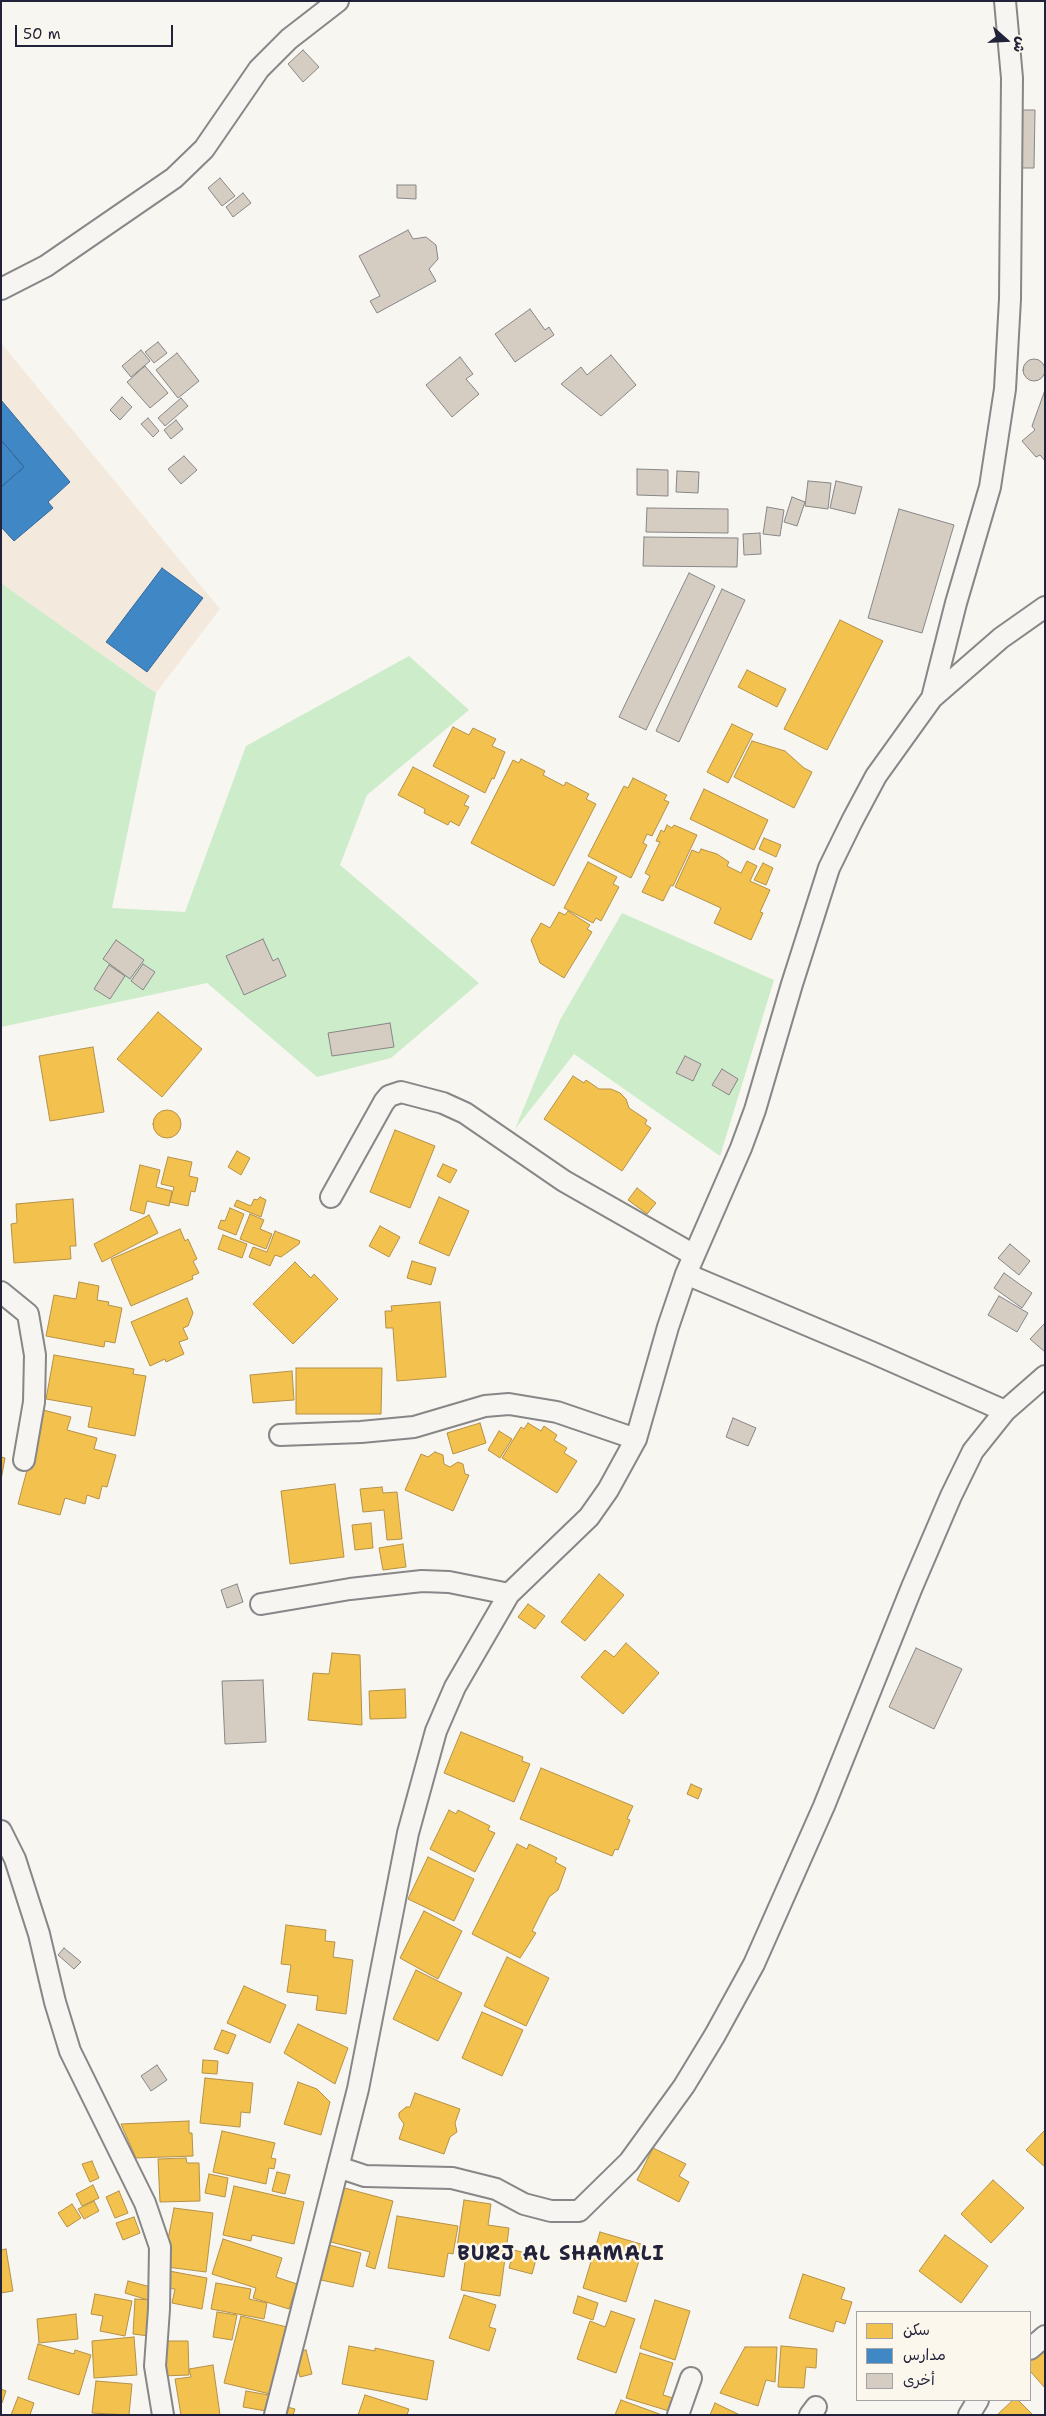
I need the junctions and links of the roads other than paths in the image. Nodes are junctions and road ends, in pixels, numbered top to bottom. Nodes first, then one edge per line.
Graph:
1 (338, 1) edge
2 (1005, 1) edge
3 (1, 289) edge
4 (1045, 607) edge
5 (932, 698) junction
6 (331, 1197) dead end
7 (694, 1255) junction
8 (686, 1274) junction
9 (1, 1292) edge
10 (1045, 1376) edge
11 (1005, 1411) junction
12 (280, 1435) dead end
13 (636, 1439) junction
14 (24, 1460) dead end
15 (510, 1594) junction
16 (261, 1604) dead end
17 (1, 1832) edge
18 (338, 2167) junction
19 (1045, 2336) edge
20 (1031, 2348) edge
21 (691, 2378) dead end
22 (977, 2401) edge
23 (163, 2415) edge
24 (275, 2415) edge
25 (678, 2415) edge
26 (969, 2415) edge

1 - 3 street
2 - 5 street
4 - 5 street
5 - 7 street
6 - 7 street
7 - 8 street
8 - 11 street
8 - 13 street
9 - 14 street
10 - 11 street
11 - 18 street
12 - 13 street
13 - 15 street
15 - 16 street
15 - 18 street
17 - 23 street
18 - 24 street
19 - 20 street
21 - 25 street
22 - 26 street

